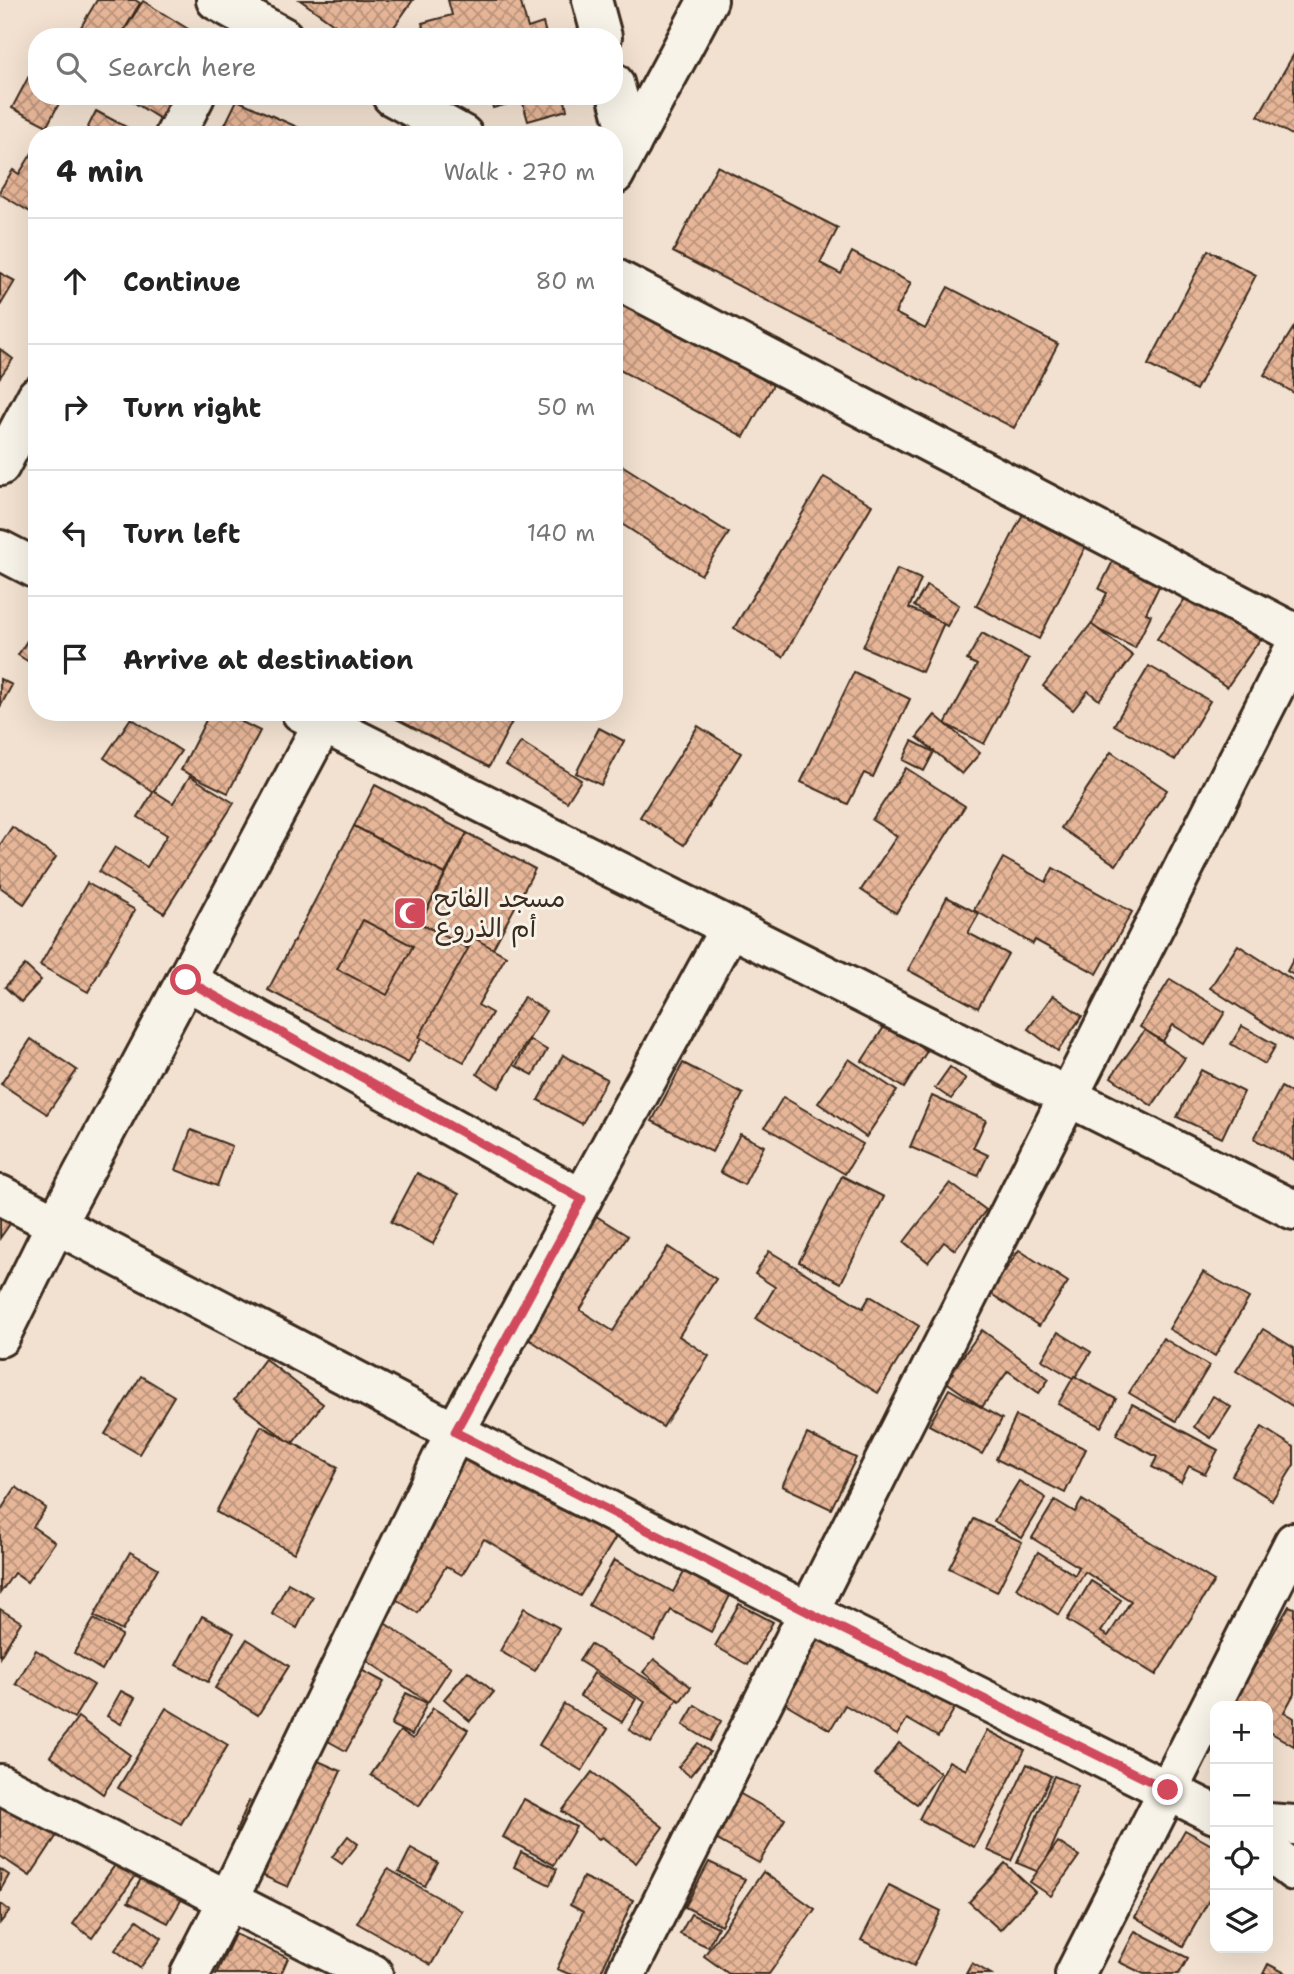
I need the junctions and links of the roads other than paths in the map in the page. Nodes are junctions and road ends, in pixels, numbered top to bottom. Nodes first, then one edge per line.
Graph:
1 (592, 0) edge
2 (708, 0) edge
3 (227, 16) edge
4 (259, 28) edge
5 (600, 28) edge
6 (190, 105) edge
7 (408, 105) edge
8 (616, 105) edge
9 (179, 126) edge
10 (447, 126) edge
11 (618, 126) edge
12 (623, 158) edge
13 (623, 283) edge
14 (28, 413) edge
15 (0, 466) edge
16 (0, 550) edge
17 (28, 564) edge
18 (1294, 633) edge
19 (1294, 649) edge
20 (316, 721) edge
21 (328, 721) edge
22 (730, 927) junction
23 (186, 980) junction
24 (1068, 1097) junction
25 (0, 1195) edge
26 (582, 1199) junction
27 (1294, 1210) edge
28 (56, 1224) junction
29 (0, 1337) edge
30 (455, 1432) junction
31 (1294, 1542) edge
32 (808, 1612) junction
33 (0, 1784) edge
34 (1168, 1790) junction
35 (1210, 1811) edge
36 (1273, 1823) edge
37 (1294, 1825) edge
38 (1273, 1855) edge
39 (1294, 1871) edge
40 (228, 1900) junction
41 (190, 1974) edge
42 (373, 1974) edge
43 (626, 1974) edge
44 (1075, 1974) edge

1 - 5 street
2 - 12 street
3 - 4 street
6 - 9 street
7 - 10 street
8 - 11 street
13 - 18 street
14 - 15 street
16 - 17 street
19 - 24 street
20 - 23 street
21 - 22 street
22 - 24 street
22 - 26 street
23 - 26 street
23 - 28 street
24 - 27 street
24 - 32 street
25 - 28 street
26 - 30 street
28 - 29 street
28 - 30 street
30 - 32 street
30 - 40 street
31 - 34 street
32 - 34 street
32 - 43 street
33 - 40 street
34 - 35 street
34 - 44 street
36 - 37 street
38 - 39 street
40 - 41 street
40 - 42 street

